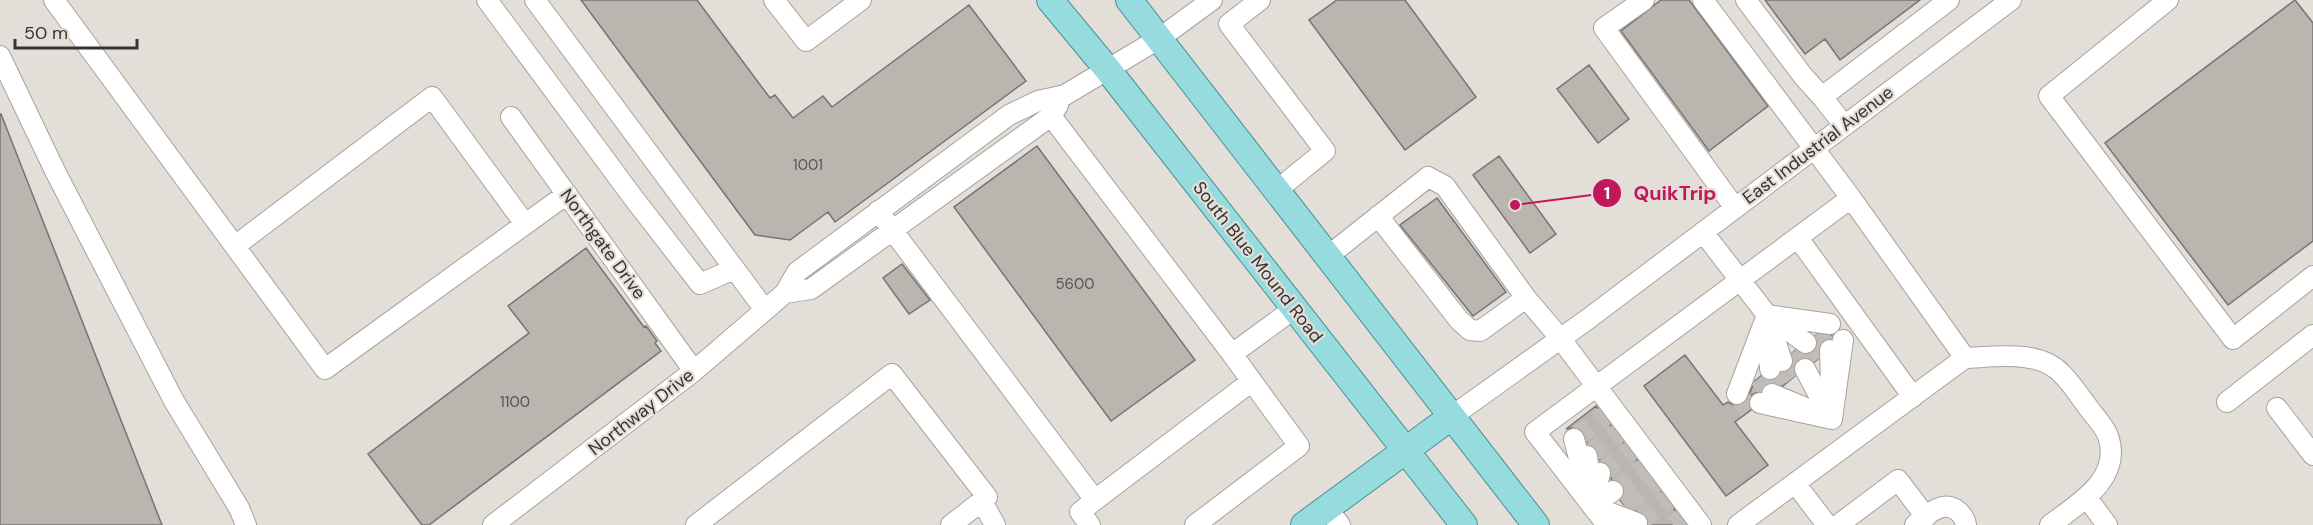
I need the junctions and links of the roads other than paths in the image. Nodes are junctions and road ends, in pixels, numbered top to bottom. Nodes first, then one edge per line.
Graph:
1 (54, 0) edge
2 (487, 0) edge
3 (535, 0) edge
4 (774, 0) edge
5 (861, 0) edge
6 (1050, 0) edge
7 (1129, 0) edge
8 (1212, 0) edge
9 (1260, 0) edge
10 (1644, 0) edge
11 (1703, 0) edge
12 (1746, 0) edge
13 (1949, 0) edge
14 (2011, 0) edge
15 (2168, 0) edge
16 (1230, 24) junction
17 (1160, 38) junction
18 (0, 56) edge
19 (1108, 70) junction
20 (1065, 95) junction
21 (1822, 97) junction
22 (1051, 116) junction
23 (511, 117) dead end
24 (1844, 125) junction
25 (1814, 148) junction
26 (1277, 190) junction
27 (567, 194) junction
28 (1851, 198) junction
29 (1735, 208) junction
30 (878, 211) junction
31 (1378, 216) junction
32 (525, 224) junction
33 (893, 230) junction
34 (1703, 232) junction
35 (1797, 237) junction
36 (235, 246) junction
37 (1328, 256) junction
38 (734, 269) junction
39 (2313, 276) edge
40 (1740, 280) junction
41 (784, 293) junction
42 (1526, 298) junction
43 (1295, 308) junction
44 (765, 310) junction
45 (1767, 315) junction
46 (2313, 335) edge
47 (1560, 338) junction
48 (1232, 354) junction
49 (1965, 358) junction
50 (1782, 360) junction
51 (694, 371) junction
52 (1795, 376) junction
53 (1251, 381) junction
54 (1596, 385) junction
55 (1912, 396) junction
56 (2227, 402) dead end
57 (2277, 408) dead end
58 (1606, 415) dead end
59 (1451, 417) junction
60 (1832, 419) junction
61 (1619, 433) dead end
62 (1574, 439) dead end
63 (1849, 443) junction
64 (1632, 450) dead end
65 (1405, 451) junction
66 (2313, 455) edge
67 (1587, 456) dead end
68 (1652, 470) junction
69 (1600, 473) tunnel mouth
70 (1795, 483) junction
71 (2086, 498) junction
72 (1669, 499) dead end
73 (1095, 500) junction
74 (1592, 506) junction
75 (979, 511) edge
76 (1625, 511) edge
77 (1334, 516) edge
78 (1683, 518) dead end
79 (1920, 521) edge
80 (1459, 523) edge
81 (246, 525) edge
82 (493, 525) edge
83 (696, 525) edge
84 (951, 525) edge
85 (994, 525) edge
86 (1090, 525) edge
87 (1195, 525) edge
88 (1304, 525) edge
89 (1536, 525) edge
90 (1607, 525) edge
91 (1701, 525) edge
92 (1738, 525) edge
93 (1827, 525) edge
94 (1838, 525) edge
95 (1966, 525) edge
96 (2050, 525) edge
97 (2107, 525) edge

1 - 36 street
2 - 38 street
3 - 38 street
4 - 5 street
6 - 19 main road, South Blue Mound Road
7 - 17 main road
8 - 16 street
8 - 17 street, Northway Drive
9 - 16 street
10 - 29 street
11 - 25 street
12 - 21 street
13 - 21 street
14 - 24 street, East Industrial Avenue
15 - 39 street
16 - 26 street
17 - 19 street, Northway Drive
17 - 26 main road
18 - 81 street
19 - 20 street, Northway Drive
19 - 43 main road, South Blue Mound Road
20 - 22 street, Northway Drive
20 - 30 street, Northway Drive
21 - 24 street
22 - 33 street, Northway Drive
22 - 48 street
23 - 27 street, Northgate Drive
24 - 25 street, East Industrial Avenue
25 - 28 street
25 - 29 street, East Industrial Avenue
26 - 37 main road
27 - 32 street
27 - 51 street, Northgate Drive
28 - 35 street
28 - 49 street
29 - 34 street, East Industrial Avenue
30 - 33 street
30 - 41 street, Northway Drive
31 - 37 street
31 - 42 street
31 - 42 street
32 - 36 street
32 - 36 street
33 - 41 street, Northway Drive
33 - 73 street
34 - 40 street
34 - 47 street, East Industrial Avenue
35 - 40 street
35 - 55 street
37 - 59 main road
38 - 44 street
40 - 45 street
40 - 54 street
41 - 44 street, Northway Drive
42 - 47 street
43 - 48 street
43 - 65 main road, South Blue Mound Road
44 - 51 street, Northway Drive
45 - 50 street
45 - 50 street
45 - 50 street
45 - 50 street
46 - 56 street
47 - 54 street
47 - 59 street, East Industrial Avenue
48 - 53 street
49 - 55 street
49 - 71 street
51 - 82 street, Northway Drive
52 - 60 street
52 - 60 street
52 - 60 street
52 - 60 street
52 - 60 street
53 - 73 street
53 - 87 street
54 - 68 street
54 - 74 street
55 - 63 street
57 - 66 street
58 - 68 street
59 - 65 main road
59 - 89 main road
60 - 63 street
61 - 68 street
62 - 74 street
63 - 70 street
64 - 68 street
65 - 77 main road
65 - 80 main road, South Blue Mound Road
67 - 74 street
68 - 72 street
68 - 78 street
68 - 91 street
69 - 74 street
70 - 92 street
70 - 93 street
71 - 96 street
71 - 97 street
73 - 86 street
74 - 76 street
74 - 76 street
74 - 90 street
75 - 83 street
75 - 84 street
75 - 85 street
77 - 88 main road
79 - 94 street
79 - 95 street

